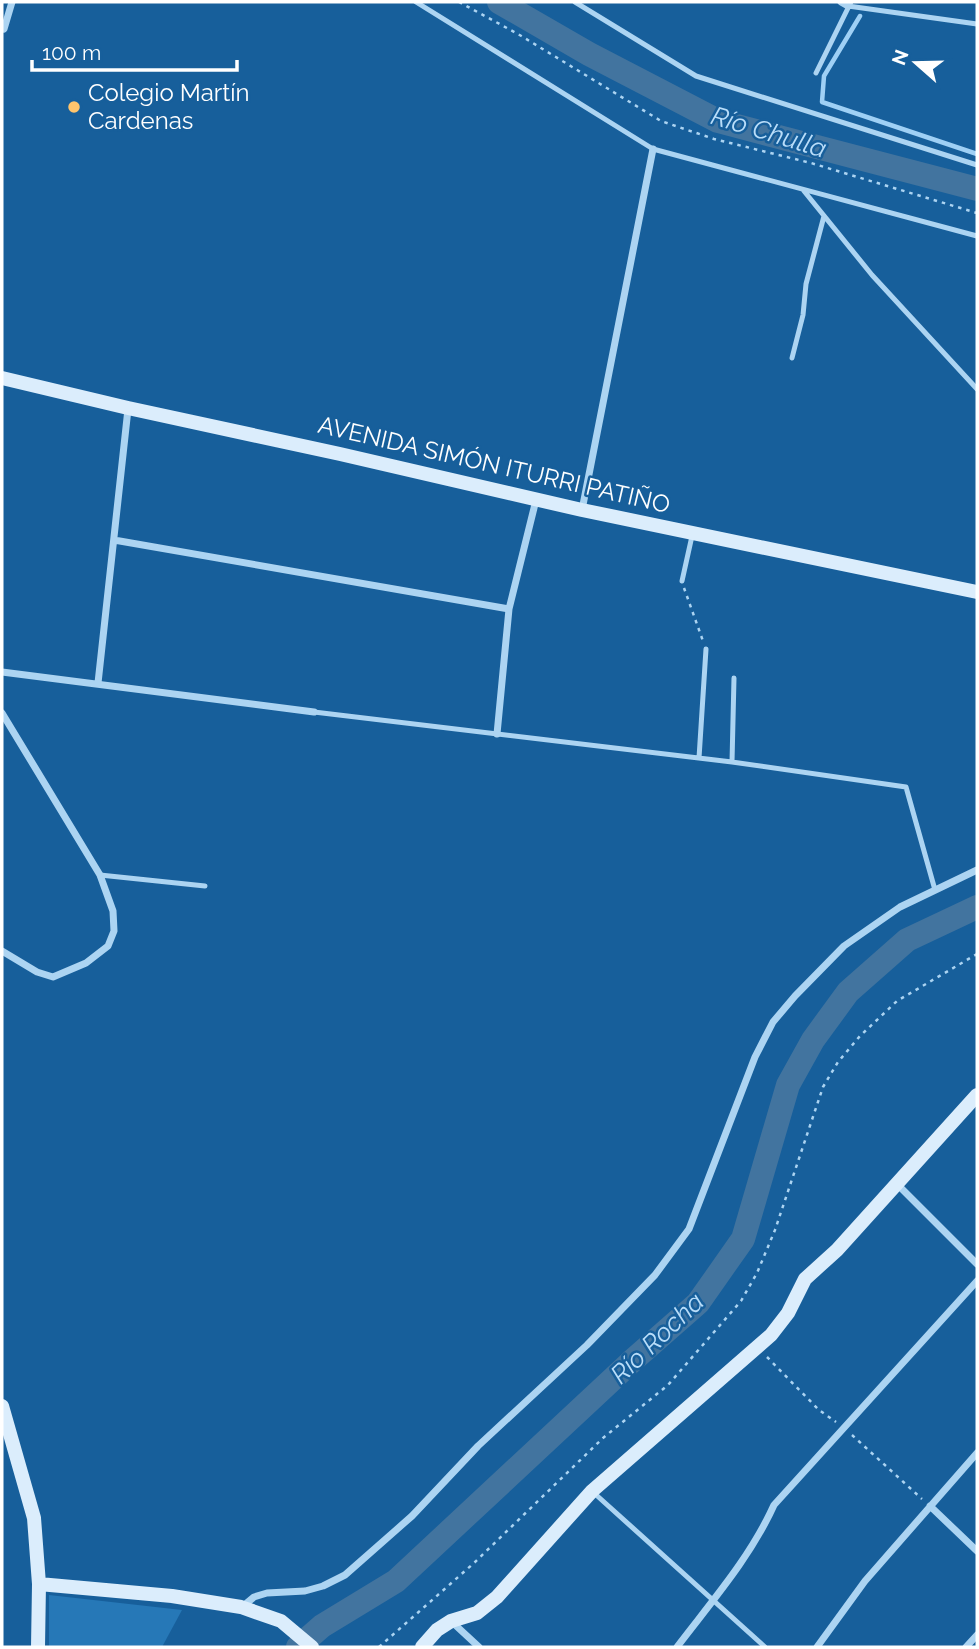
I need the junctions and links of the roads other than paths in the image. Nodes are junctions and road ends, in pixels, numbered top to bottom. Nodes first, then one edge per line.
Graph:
1 (12, 2) edge
2 (416, 2) edge
3 (575, 2) edge
4 (847, 3) edge
5 (977, 24) edge
6 (2, 28) edge
7 (816, 73) dead end
8 (653, 149) junction
9 (977, 165) edge
10 (804, 191) junction
11 (824, 216) junction
12 (977, 236) edge
13 (792, 358) dead end
14 (2, 378) edge
15 (977, 389) edge
16 (128, 408) junction
17 (536, 499) junction
18 (582, 510) junction
19 (693, 533) junction
20 (114, 540) junction
21 (682, 581) road end
22 (977, 592) edge
23 (509, 609) junction
24 (706, 649) road end
25 (2, 672) edge
26 (734, 678) dead end
27 (98, 683) junction
28 (314, 712) joint
29 (2, 713) edge
30 (497, 734) junction
31 (699, 758) junction
32 (732, 762) junction
33 (977, 870) edge
34 (100, 875) junction
35 (205, 886) dead end
36 (935, 890) junction
37 (2, 951) edge
38 (977, 1095) edge
39 (897, 1184) junction
40 (977, 1264) edge
41 (977, 1281) edge
42 (2, 1406) edge
43 (977, 1454) edge
44 (592, 1491) junction
45 (930, 1506) junction
46 (977, 1551) edge
47 (39, 1584) junction
48 (711, 1601) junction
49 (241, 1607) junction
50 (451, 1621) junction
51 (977, 1635) edge
52 (38, 1647) edge
53 (312, 1647) edge
54 (422, 1647) edge
55 (480, 1647) edge
56 (677, 1647) edge
57 (765, 1647) edge
58 (817, 1647) edge
59 (966, 1647) edge

1 - 6 street
2 - 8 lane
3 - 9 lane
4 - 5 lane
4 - 7 lane
8 - 10 lane
8 - 18 street
10 - 11 lane
10 - 12 lane
11 - 13 lane
11 - 15 lane
14 - 16 street, AVENIDA SIMÓN ITURRI PATIÑO
16 - 17 street, AVENIDA SIMÓN ITURRI PATIÑO
16 - 20 street
17 - 18 street, AVENIDA SIMÓN ITURRI PATIÑO
17 - 23 street
18 - 19 street, AVENIDA SIMÓN ITURRI PATIÑO
19 - 21 lane
19 - 22 street, AVENIDA SIMÓN ITURRI PATIÑO
20 - 23 street
20 - 27 street
23 - 30 street
24 - 31 lane
25 - 27 street
26 - 32 lane
27 - 28 street
28 - 30 lane
29 - 34 street
30 - 31 lane
31 - 32 lane
32 - 36 lane
33 - 36 street
34 - 35 lane
34 - 37 street
36 - 49 street
38 - 39 street
39 - 40 street
39 - 44 street
41 - 48 street
42 - 47 street
43 - 45 street
44 - 48 lane
44 - 50 street
45 - 46 street
45 - 58 street
47 - 49 street
47 - 52 street
48 - 56 street
48 - 57 lane
49 - 53 street
50 - 54 street
50 - 55 street
51 - 59 street

